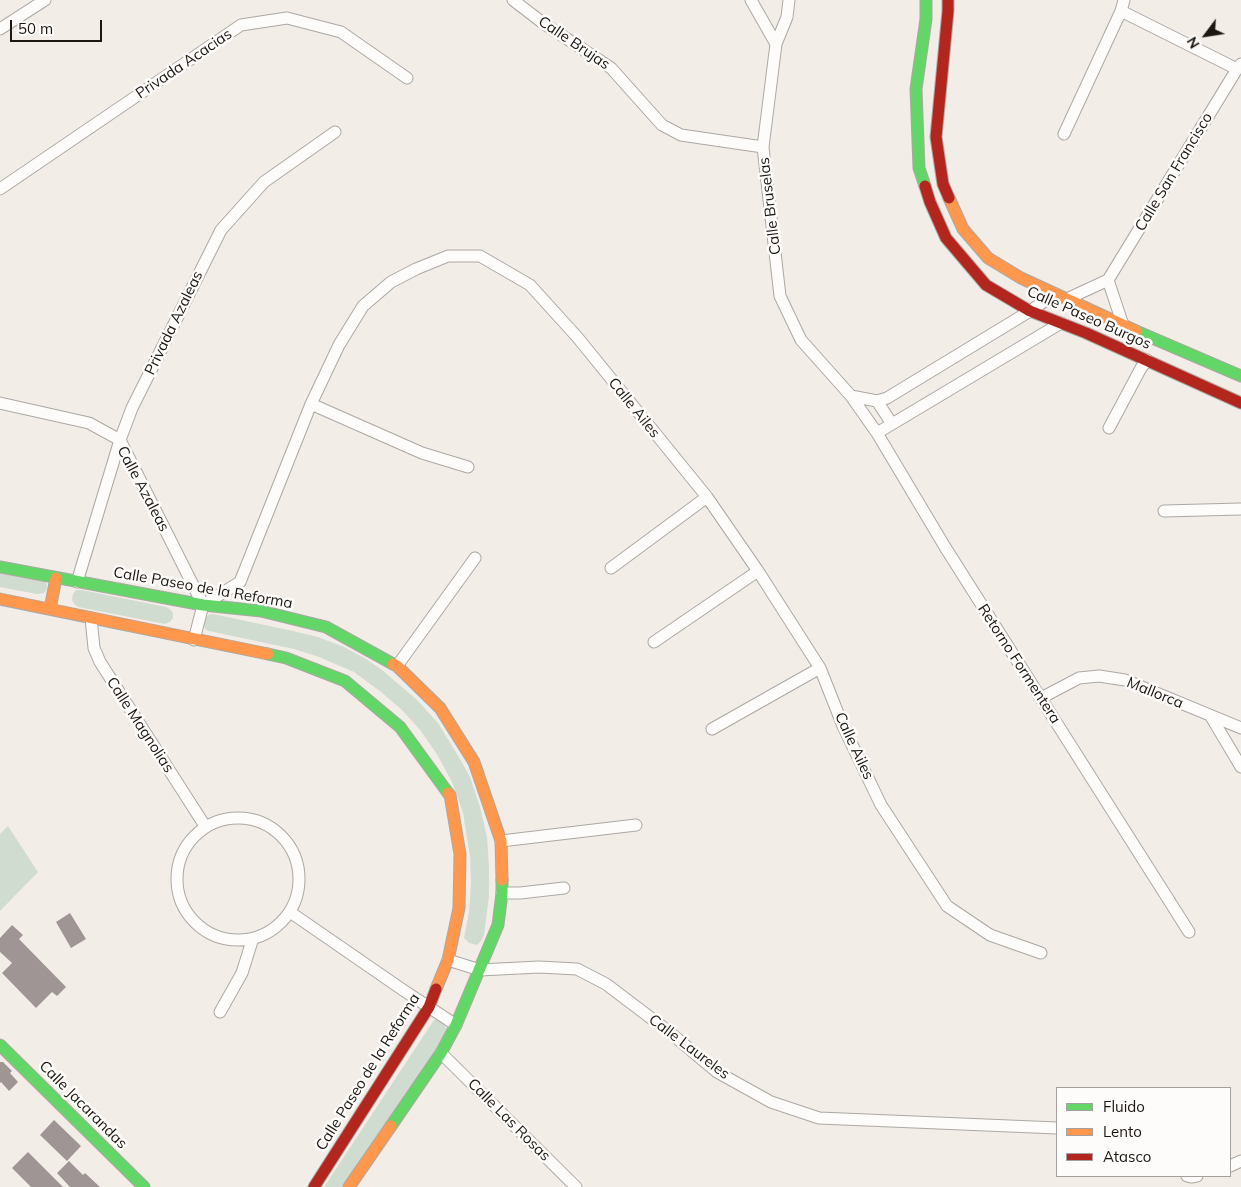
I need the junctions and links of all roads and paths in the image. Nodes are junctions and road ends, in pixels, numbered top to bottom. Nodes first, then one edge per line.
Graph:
1 (45, 0) edge
2 (513, 0) edge
3 (751, 0) edge
4 (789, 0) edge
5 (926, 0) edge
6 (948, 0) edge
7 (1123, 6) edge
8 (0, 29) edge
9 (776, 44) junction
10 (1239, 66) edge
11 (407, 78) dead end
12 (335, 132) dead end
13 (1064, 134) dead end
14 (763, 147) junction
15 (0, 189) edge
16 (1108, 280) junction
17 (1054, 294) junction
18 (1067, 299) junction
19 (1030, 311) junction
20 (1090, 322) junction
21 (1061, 323) junction
22 (1123, 325) junction
23 (1147, 360) junction
24 (1241, 376) edge
25 (851, 396) junction
26 (878, 402) junction
27 (0, 403) edge
28 (1241, 403) edge
29 (311, 404) junction
30 (892, 424) junction
31 (1109, 428) dead end
32 (877, 432) junction
33 (120, 440) junction
34 (468, 467) dead end
35 (707, 497) junction
36 (1241, 509) edge
37 (1164, 510) dead end
38 (475, 558) dead end
39 (0, 567) edge
40 (611, 568) dead end
41 (758, 571) junction
42 (56, 578) junction
43 (77, 582) junction
44 (0, 599) edge
45 (203, 605) junction
46 (50, 609) junction
47 (91, 618) junction
48 (194, 640) junction
49 (654, 642) dead end
50 (397, 666) junction
51 (820, 668) junction
52 (1041, 698) junction
53 (1210, 715) junction
54 (1241, 728) edge
55 (712, 729) dead end
56 (1241, 766) edge
57 (636, 825) dead end
58 (205, 826) junction
59 (501, 841) junction
60 (564, 888) dead end
61 (502, 893) junction
62 (290, 912) junction
63 (1189, 932) dead end
64 (252, 940) junction
65 (1041, 953) dead end
66 (448, 960) junction
67 (480, 970) junction
68 (429, 1007) junction
69 (220, 1012) dead end
70 (456, 1025) junction
71 (0, 1045) edge
72 (442, 1053) junction
73 (1056, 1128) edge
74 (144, 1187) edge
75 (314, 1187) edge
76 (349, 1187) edge
77 (576, 1187) edge

1 - 8 street
2 - 14 street, Calle Brujas
3 - 9 street
4 - 9 street, Calle Bruselas
5 - 19 main road, Calle Paseo Burgos
6 - 17 main road, Calle Paseo Burgos
7 - 10 street
7 - 13 street
9 - 14 street, Calle Bruselas
10 - 16 street, Calle San Francisco
11 - 15 street, Privada Acacias
12 - 33 street, Privada Azaleas
14 - 25 street, Calle Bruselas
16 - 18 street
16 - 22 street
17 - 18 main road, Calle Paseo Burgos
17 - 19 street
18 - 20 main road, Calle Paseo Burgos
19 - 21 main road, Calle Paseo Burgos
19 - 26 street
20 - 21 main road, Calle Paseo Burgos
20 - 22 main road, Calle Paseo Burgos
20 - 23 main road, Calle Paseo Burgos
21 - 30 street
22 - 24 main road, Calle Paseo Burgos
23 - 28 main road, Calle Paseo Burgos
23 - 31 street
25 - 26 street
25 - 32 street, Retorno Formentera
26 - 30 street
27 - 33 street
29 - 34 street
29 - 35 street, Calle Ailes
29 - 45 street, Calle Ailes
30 - 32 street
32 - 52 street, Retorno Formentera
33 - 43 street, Calle Azaleas
33 - 45 street, Calle Azaleas
35 - 40 street
35 - 41 street, Calle Ailes
36 - 37 street
38 - 50 street
39 - 42 main road, Calle Paseo de la Reforma
41 - 49 street
41 - 51 street, Calle Ailes
42 - 43 main road, Calle Paseo de la Reforma
42 - 46 main road
43 - 45 main road, Calle Paseo de la Reforma
44 - 46 main road, Calle Paseo de la Reforma
45 - 48 street
45 - 50 main road, Calle Paseo de la Reforma
46 - 47 main road, Calle Paseo de la Reforma
47 - 48 main road, Calle Paseo de la Reforma
47 - 58 street, Calle Magnolias
48 - 66 main road, Calle Paseo de la Reforma
50 - 59 main road, Calle Paseo de la Reforma
51 - 55 street
51 - 65 street, Calle Ailes
52 - 53 street, Mallorca
52 - 63 street, Retorno Formentera
53 - 54 street, Mallorca
53 - 56 street
57 - 59 street
58 - 62 street
58 - 64 street
59 - 61 main road, Calle Paseo de la Reforma
60 - 61 street
61 - 67 main road, Calle Paseo de la Reforma
62 - 64 street
62 - 68 street
64 - 69 street
66 - 67 street, Calle Laureles
66 - 68 main road, Calle Paseo de la Reforma
67 - 70 main road, Calle Paseo de la Reforma
67 - 73 street, Calle Laureles
68 - 70 street
68 - 75 main road, Calle Paseo de la Reforma
70 - 72 main road, Calle Paseo de la Reforma
71 - 74 main road, Calle Jacarandas
72 - 76 main road, Calle Paseo de la Reforma
72 - 77 street, Calle Las Rosas

